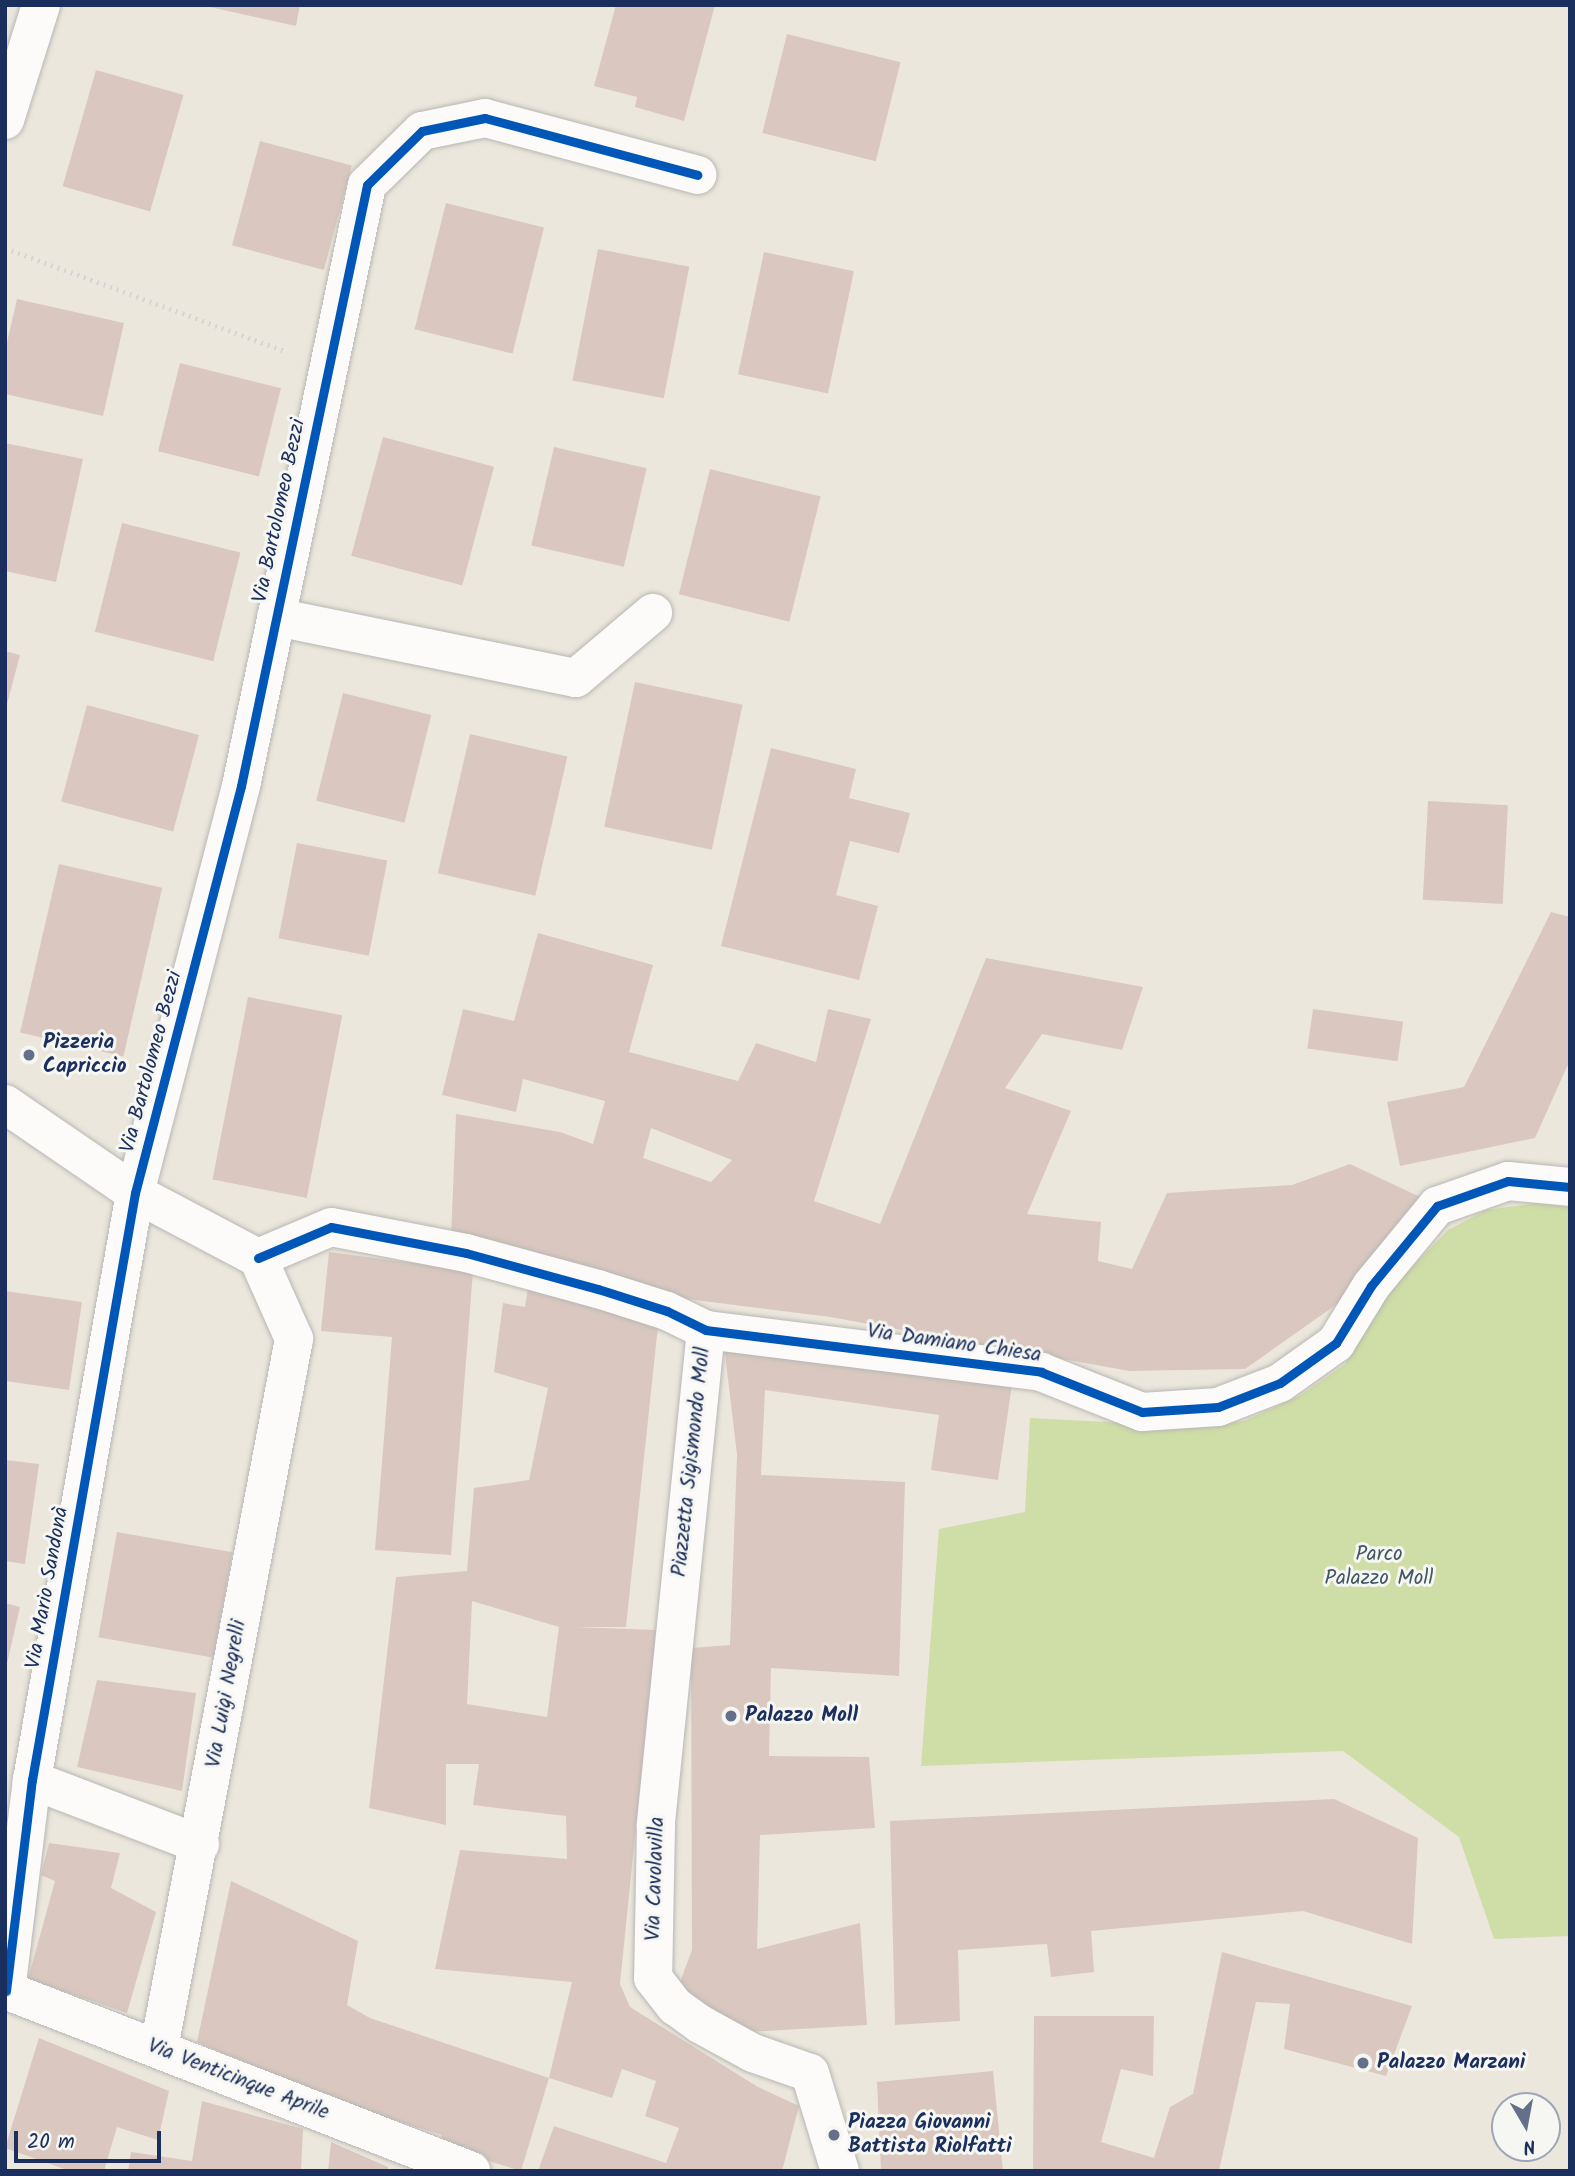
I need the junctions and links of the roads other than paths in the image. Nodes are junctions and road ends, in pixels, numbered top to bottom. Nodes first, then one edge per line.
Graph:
1 (41, 5) edge
2 (5, 120) edge
3 (698, 175) dead end
4 (653, 613) dead end
5 (276, 617) junction
6 (5, 1104) edge
7 (1570, 1187) edge
8 (135, 1193) junction
9 (258, 1258) junction
10 (706, 1330) junction
11 (678, 1593) joint
12 (32, 1780) junction
13 (200, 1844) junction
14 (6, 1990) edge
15 (159, 2048) junction
16 (469, 2170) edge
17 (840, 2171) edge

1 - 2 street
3 - 5 street, Via Bartolomeo Bezzi
4 - 5 street, Via Bartolomeo Bezzi
5 - 8 street, Via Bartolomeo Bezzi
6 - 8 street
7 - 10 street, Via Damiano Chiesa
8 - 9 street
8 - 12 street, Via Mario Sandonà
9 - 10 street, Via Damiano Chiesa
9 - 13 street, Via Luigi Negrelli
10 - 11 street, Piazzetta Sigismondo Moll
11 - 17 street, Via Cavolavilla
12 - 13 street
12 - 14 street, Via Mario Sandonà
13 - 15 street, Via Luigi Negrelli
14 - 15 street, Via Venticinque Aprile
15 - 16 street, Via Venticinque Aprile

